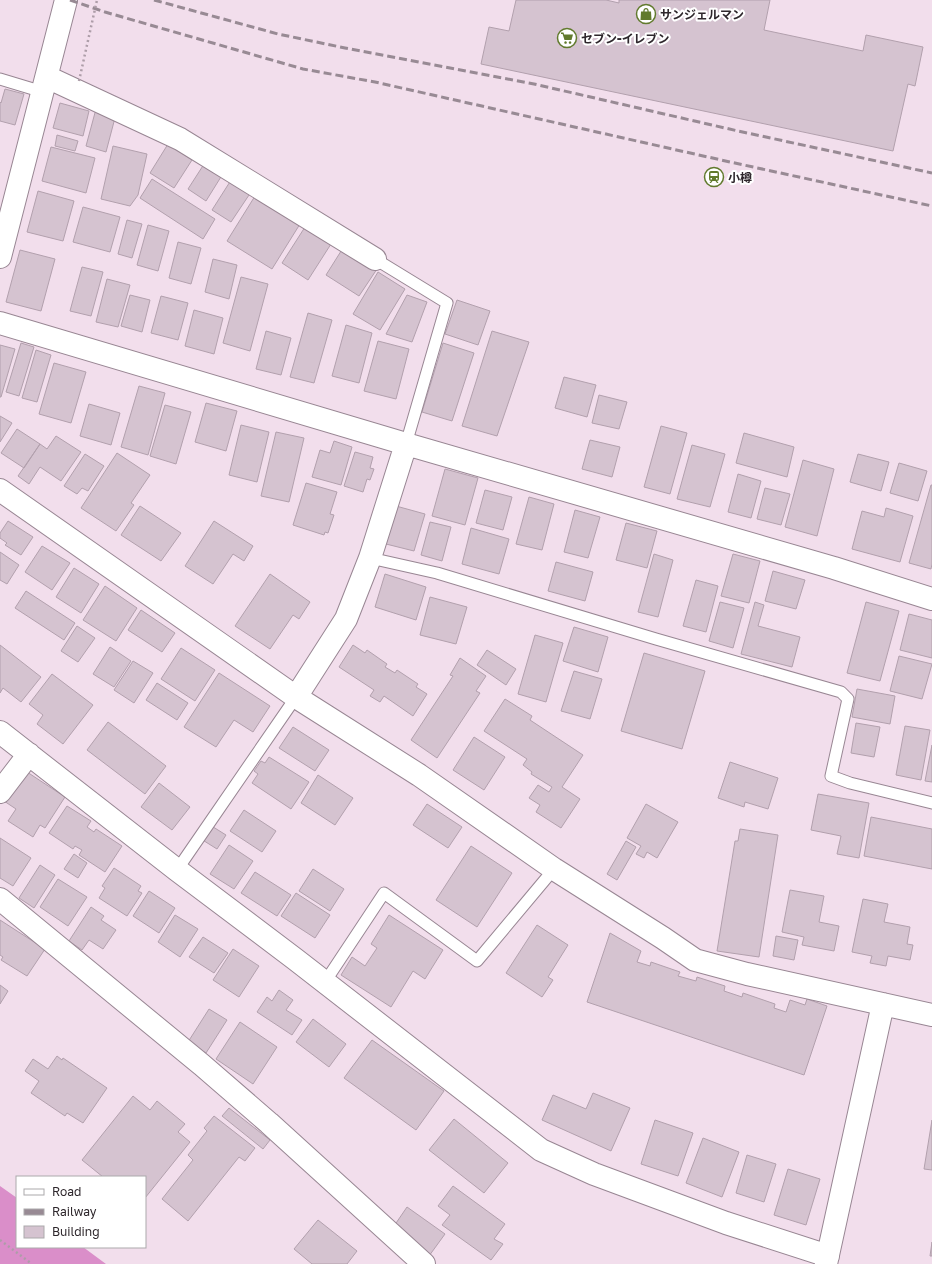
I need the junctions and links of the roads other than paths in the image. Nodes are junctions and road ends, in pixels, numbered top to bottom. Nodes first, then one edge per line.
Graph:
1 (66, 0) edge
2 (0, 79) edge
3 (45, 84) junction
4 (0, 257) edge
5 (375, 259) joint
6 (0, 323) edge
7 (406, 444) junction
8 (0, 490) edge
9 (370, 558) junction
10 (932, 599) edge
11 (296, 696) junction
12 (0, 732) edge
13 (29, 754) junction
14 (0, 792) edge
15 (932, 803) edge
16 (554, 869) junction
17 (177, 870) junction
18 (0, 899) edge
19 (324, 982) junction
20 (883, 1004) junction
21 (932, 1014) edge
22 (827, 1260) edge
23 (424, 1264) edge

1 - 3 street
2 - 3 lane
3 - 4 street
3 - 5 street
5 - 7 lane
6 - 7 street
7 - 9 street
7 - 10 street
8 - 11 street
9 - 11 street
9 - 15 lane
11 - 16 street
11 - 17 lane
12 - 13 street
13 - 14 street
13 - 17 street
16 - 19 lane
16 - 20 street
17 - 19 street
18 - 23 street
19 - 22 street
20 - 21 street
20 - 22 street

